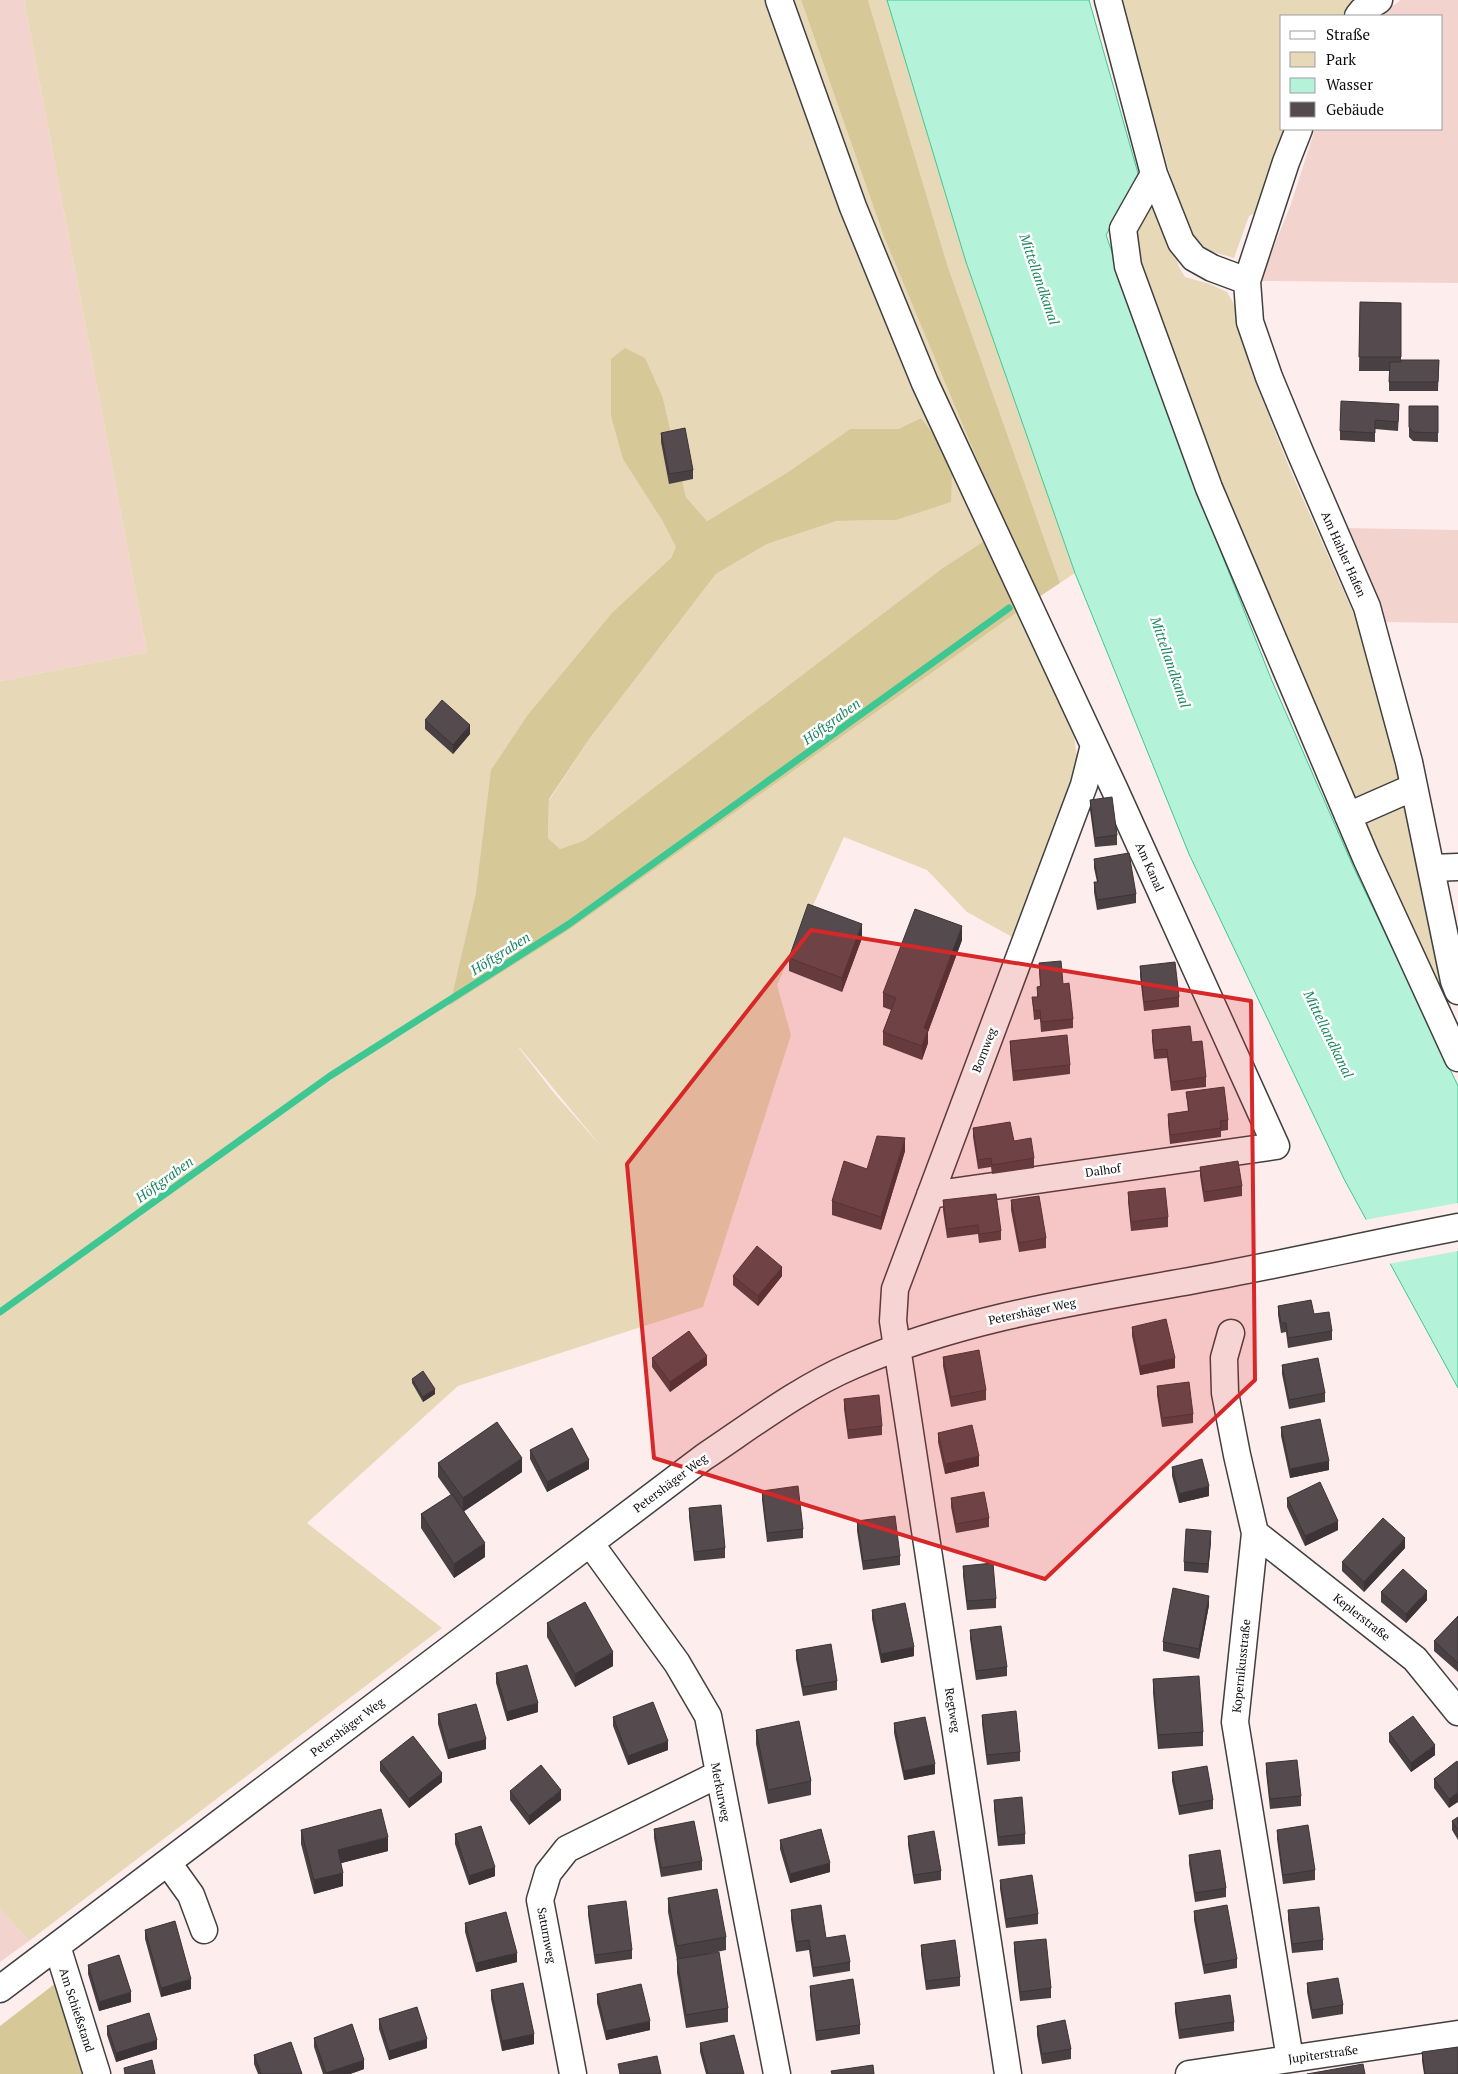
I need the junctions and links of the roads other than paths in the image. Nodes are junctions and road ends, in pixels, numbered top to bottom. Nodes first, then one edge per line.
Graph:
1 (779, 0) edge
2 (1108, 0) edge
3 (1380, 0) edge
4 (1359, 15) edge
5 (1299, 130) edge
6 (1154, 174) junction
7 (1247, 281) junction
8 (1094, 745) junction
9 (1084, 785) junction
10 (1414, 787) junction
11 (1114, 788) junction
12 (1348, 816) junction
13 (1431, 868) junction
14 (1458, 868) edge
15 (1458, 991) edge
16 (1458, 1058) edge
17 (1276, 1146) joint
18 (930, 1195) junction
19 (1458, 1227) edge
20 (1231, 1333) dead end
21 (898, 1347) junction
22 (1255, 1533) junction
23 (590, 1543) junction
24 (1458, 1712) edge
25 (718, 1775) junction
26 (168, 1863) junction
27 (204, 1930) dead end
28 (57, 1946) junction
29 (0, 1989) edge
30 (1458, 2034) edge
31 (1290, 2059) junction
32 (97, 2074) edge
33 (573, 2074) edge
34 (777, 2074) edge
35 (1008, 2074) edge
36 (1189, 2074) edge

1 - 8 street, Am Kanal
2 - 6 street
3 - 4 street
5 - 7 street, Am Hahler Hafen
6 - 7 street
6 - 12 street
7 - 10 street, Am Hahler Hafen
8 - 9 street, Bornweg
8 - 11 street, Am Kanal
9 - 11 street
9 - 18 street, Bornweg
10 - 12 street
10 - 13 street, Am Hahler Hafen
11 - 17 street, Am Kanal
12 - 16 street
13 - 14 street
13 - 15 street, Am Hahler Hafen
17 - 18 street, Dalhof
18 - 21 street, Bornweg
19 - 21 street, Petershäger Weg
20 - 22 street, Kopernikusstraße
21 - 23 street, Petershäger Weg
21 - 35 street, Regtweg
22 - 24 street, Keplerstraße
22 - 31 street, Kopernikusstraße
23 - 25 street, Merkurweg
23 - 26 street, Petershäger Weg
25 - 33 street, Saturnweg
25 - 34 street, Merkurweg
26 - 27 street
26 - 28 street, Petershäger Weg
28 - 29 street, Petershäger Weg
28 - 32 street, Am Schießstand
30 - 31 street, Jupiterstraße
31 - 36 street, Jupiterstraße

